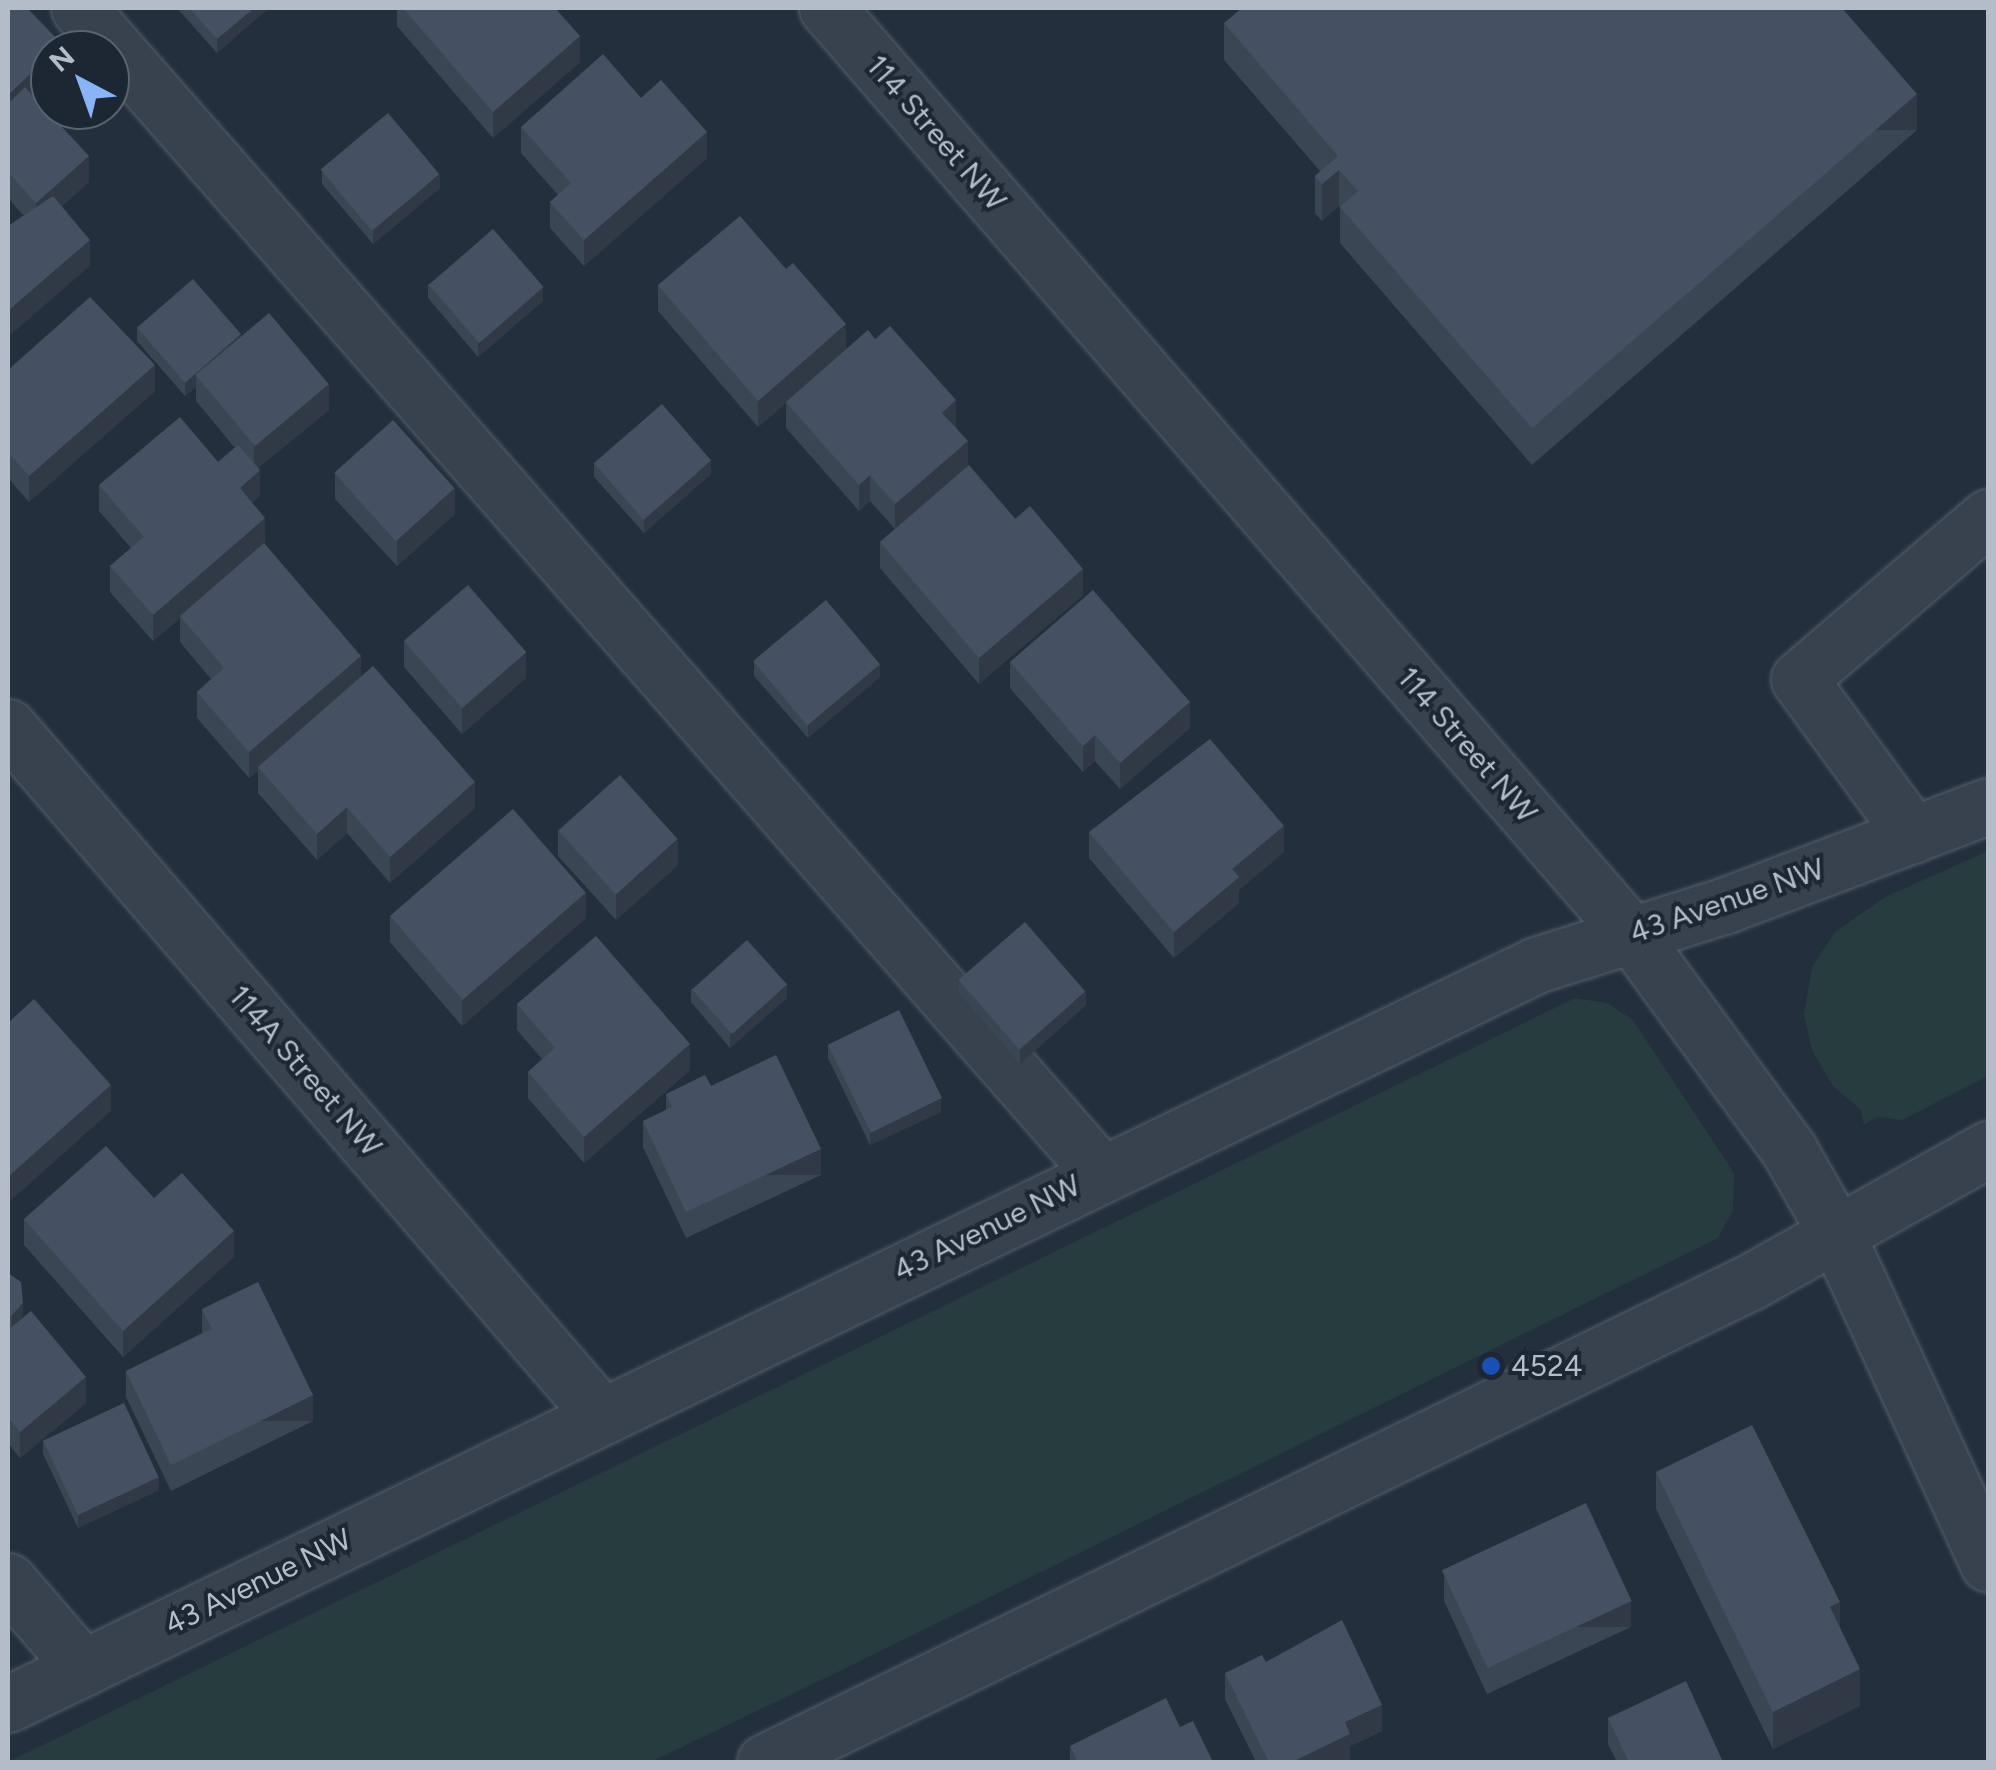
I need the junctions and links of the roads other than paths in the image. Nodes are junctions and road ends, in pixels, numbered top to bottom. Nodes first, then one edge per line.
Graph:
1 (78, 8) edge
2 (850, 16) edge
3 (1988, 517) edge
4 (8, 727) edge
5 (1988, 806) edge
6 (1913, 835) junction
7 (1632, 934) junction
8 (1988, 1149) edge
9 (1101, 1173) junction
10 (1835, 1231) junction
11 (602, 1416) junction
12 (1988, 1563) edge
13 (8, 1581) edge
14 (83, 1668) junction
15 (8, 1704) edge
16 (765, 1762) edge

1 - 9 street
2 - 7 street, 114 Street NW
3 - 6 street
4 - 11 street, 114A Street NW
5 - 6 street, 43 Avenue NW
6 - 7 street, 43 Avenue NW
7 - 9 street, 43 Avenue NW
7 - 10 street, 114 Street NW
8 - 10 street
9 - 11 street, 43 Avenue NW
10 - 12 street, 114 Street NW
10 - 16 street
11 - 14 street, 43 Avenue NW
13 - 14 street
14 - 15 street, 43 Avenue NW

